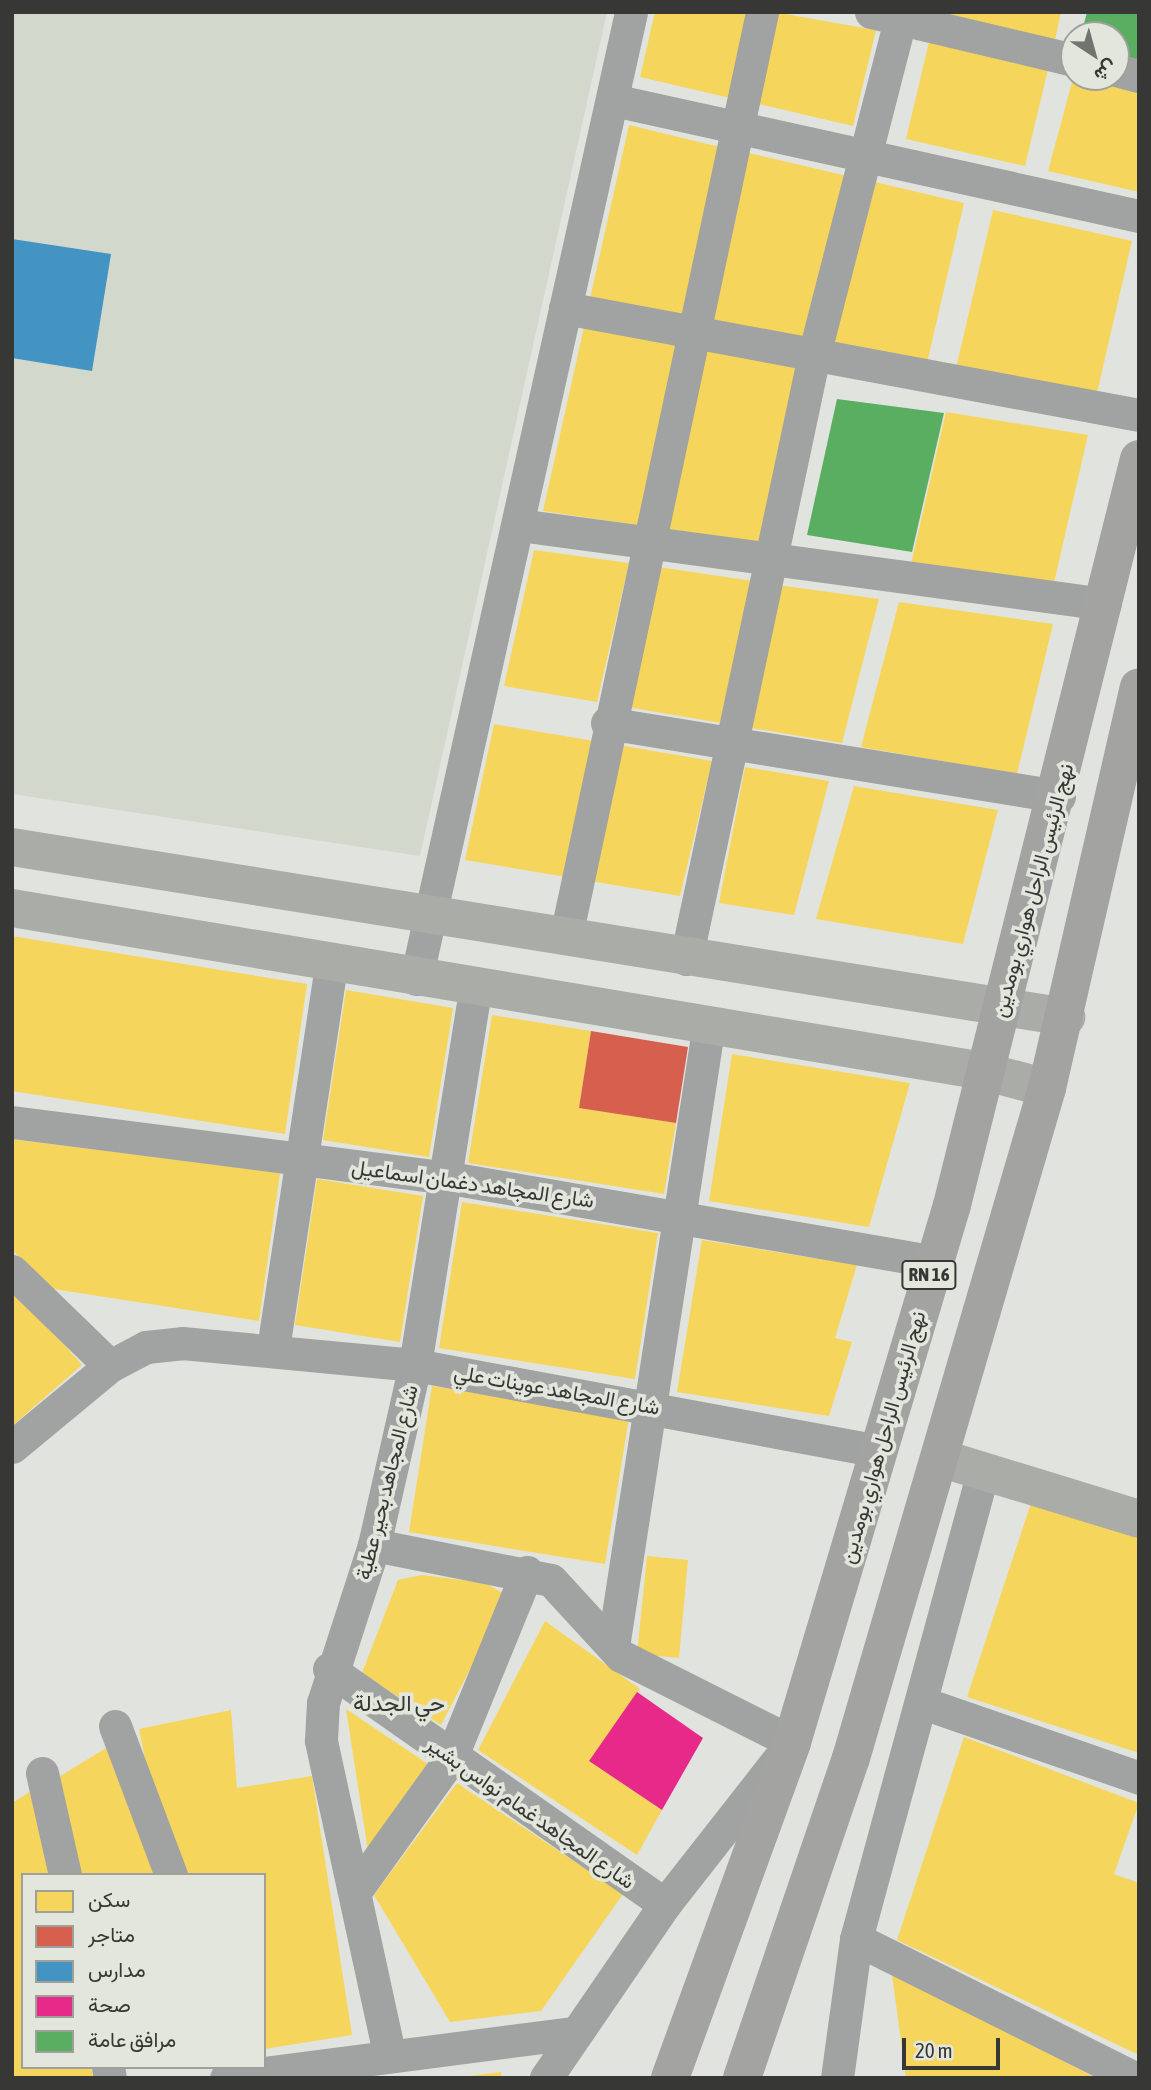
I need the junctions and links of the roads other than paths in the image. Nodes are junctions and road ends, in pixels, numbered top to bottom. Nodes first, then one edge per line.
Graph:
1 (631, 12) edge
2 (762, 12) edge
3 (891, 15) edge
4 (1060, 57) edge
5 (612, 100) junction
6 (738, 127) junction
7 (864, 153) junction
8 (1139, 216) edge
9 (565, 308) junction
10 (694, 332) junction
11 (814, 355) junction
12 (1139, 415) edge
13 (1139, 459) edge
14 (519, 526) junction
15 (646, 544) junction
16 (772, 564) junction
17 (1105, 604) junction
18 (1139, 687) edge
19 (607, 723) junction
20 (731, 748) junction
21 (1059, 796) junction
22 (12, 847) edge
23 (12, 908) edge
24 (433, 913) junction
25 (566, 936) junction
26 (686, 959) junction
27 (331, 966) junction
28 (415, 979) junction
29 (476, 986) junction
30 (1000, 1003) junction
31 (1066, 1017) junction
32 (708, 1030) junction
33 (984, 1071) junction
34 (1046, 1088) junction
35 (12, 1122) edge
36 (300, 1158) junction
37 (444, 1177) junction
38 (680, 1214) junction
39 (932, 1261) junction
40 (12, 1271) edge
41 (274, 1349) junction
42 (415, 1365) junction
43 (110, 1366) junction
44 (649, 1404) junction
45 (12, 1447) edge
46 (880, 1451) junction
47 (940, 1458) junction
48 (983, 1471) junction
49 (1139, 1519) edge
50 (374, 1545) junction
51 (527, 1572) junction
52 (613, 1647) junction
53 (330, 1669) junction
54 (923, 1703) junction
55 (115, 1726) dead end
56 (792, 1742) junction
57 (451, 1758) junction
58 (42, 1773) dead end
59 (1139, 1778) edge
60 (65, 1873) edge
61 (170, 1873) edge
62 (356, 1890) junction
63 (665, 1904) junction
64 (856, 1939) junction
65 (574, 2033) junction
66 (389, 2053) junction
67 (241, 2074) edge
68 (546, 2078) edge
69 (670, 2078) edge
70 (742, 2078) edge
71 (837, 2078) edge
72 (1135, 2078) edge

1 - 5 street
2 - 6 street
3 - 4 street
3 - 7 street
5 - 6 street
5 - 9 street
6 - 7 street
6 - 10 street
7 - 8 street
7 - 11 street
9 - 10 street
9 - 14 street
10 - 11 street
10 - 15 street
11 - 12 street
11 - 16 street
13 - 17 main road, نهج الرئيس الراحل هواري بومدين / RN 16
14 - 15 street
14 - 24 street
15 - 16 street
15 - 19 street
16 - 17 street
16 - 20 street
17 - 21 main road, نهج الرئيس الراحل هواري بومدين / RN 16
18 - 31 main road, RN 16
19 - 20 street
19 - 25 street
20 - 21 street
20 - 26 street
21 - 30 main road, نهج الرئيس الراحل هواري بومدين / RN 16
22 - 24 street
23 - 27 street
24 - 25 street
24 - 28 street
25 - 26 street
26 - 30 street
27 - 28 street
27 - 36 street
28 - 29 street
29 - 32 street
29 - 37 street, شارع المجاهد بحير عطية
30 - 31 street
30 - 33 main road, نهج الرئيس الراحل هواري بومدين / RN 16
31 - 34 main road, RN 16
32 - 33 street
32 - 38 street
33 - 34 street
33 - 39 main road, نهج الرئيس الراحل هواري بومدين / RN 16
34 - 47 main road, RN 16
35 - 36 street, شارع المجاهد دغمان اسماعيل
36 - 37 street, شارع المجاهد دغمان اسماعيل
36 - 41 street
37 - 38 street, شارع المجاهد دغمان اسماعيل
37 - 42 street, شارع المجاهد بحير عطية
38 - 39 street, شارع المجاهد دغمان اسماعيل
38 - 44 street
39 - 46 main road, نهج الرئيس الراحل هواري بومدين / RN 16
40 - 43 street
41 - 42 street, شارع المجاهد عوينات علي
41 - 43 street, شارع المجاهد عوينات علي
42 - 44 street, شارع المجاهد عوينات علي
42 - 50 street, شارع المجاهد بحير عطية
43 - 45 street, شارع المجاهد عوينات علي
44 - 46 street, شارع المجاهد عوينات علي
44 - 52 street
46 - 56 main road, نهج الرئيس الراحل هواري بومدين / RN 16
47 - 48 street
47 - 70 main road, RN 16
48 - 49 street
48 - 54 street
50 - 51 street
50 - 53 street, شارع المجاهد بحير عطية
51 - 52 street
51 - 57 street
52 - 56 street
53 - 57 street, شارع المجاهد غمام نواس بشير
53 - 62 street, شارع المجاهد بحير عطية
54 - 59 street
54 - 64 street
55 - 61 street
56 - 63 street
56 - 69 main road, نهج الرئيس الراحل هواري بومدين / RN 16
57 - 62 street
57 - 63 street, شارع المجاهد غمام نواس بشير
58 - 60 street
62 - 66 street, شارع المجاهد بحير عطية
63 - 65 street
64 - 71 street
64 - 72 street
65 - 66 street
65 - 68 street
66 - 67 street

